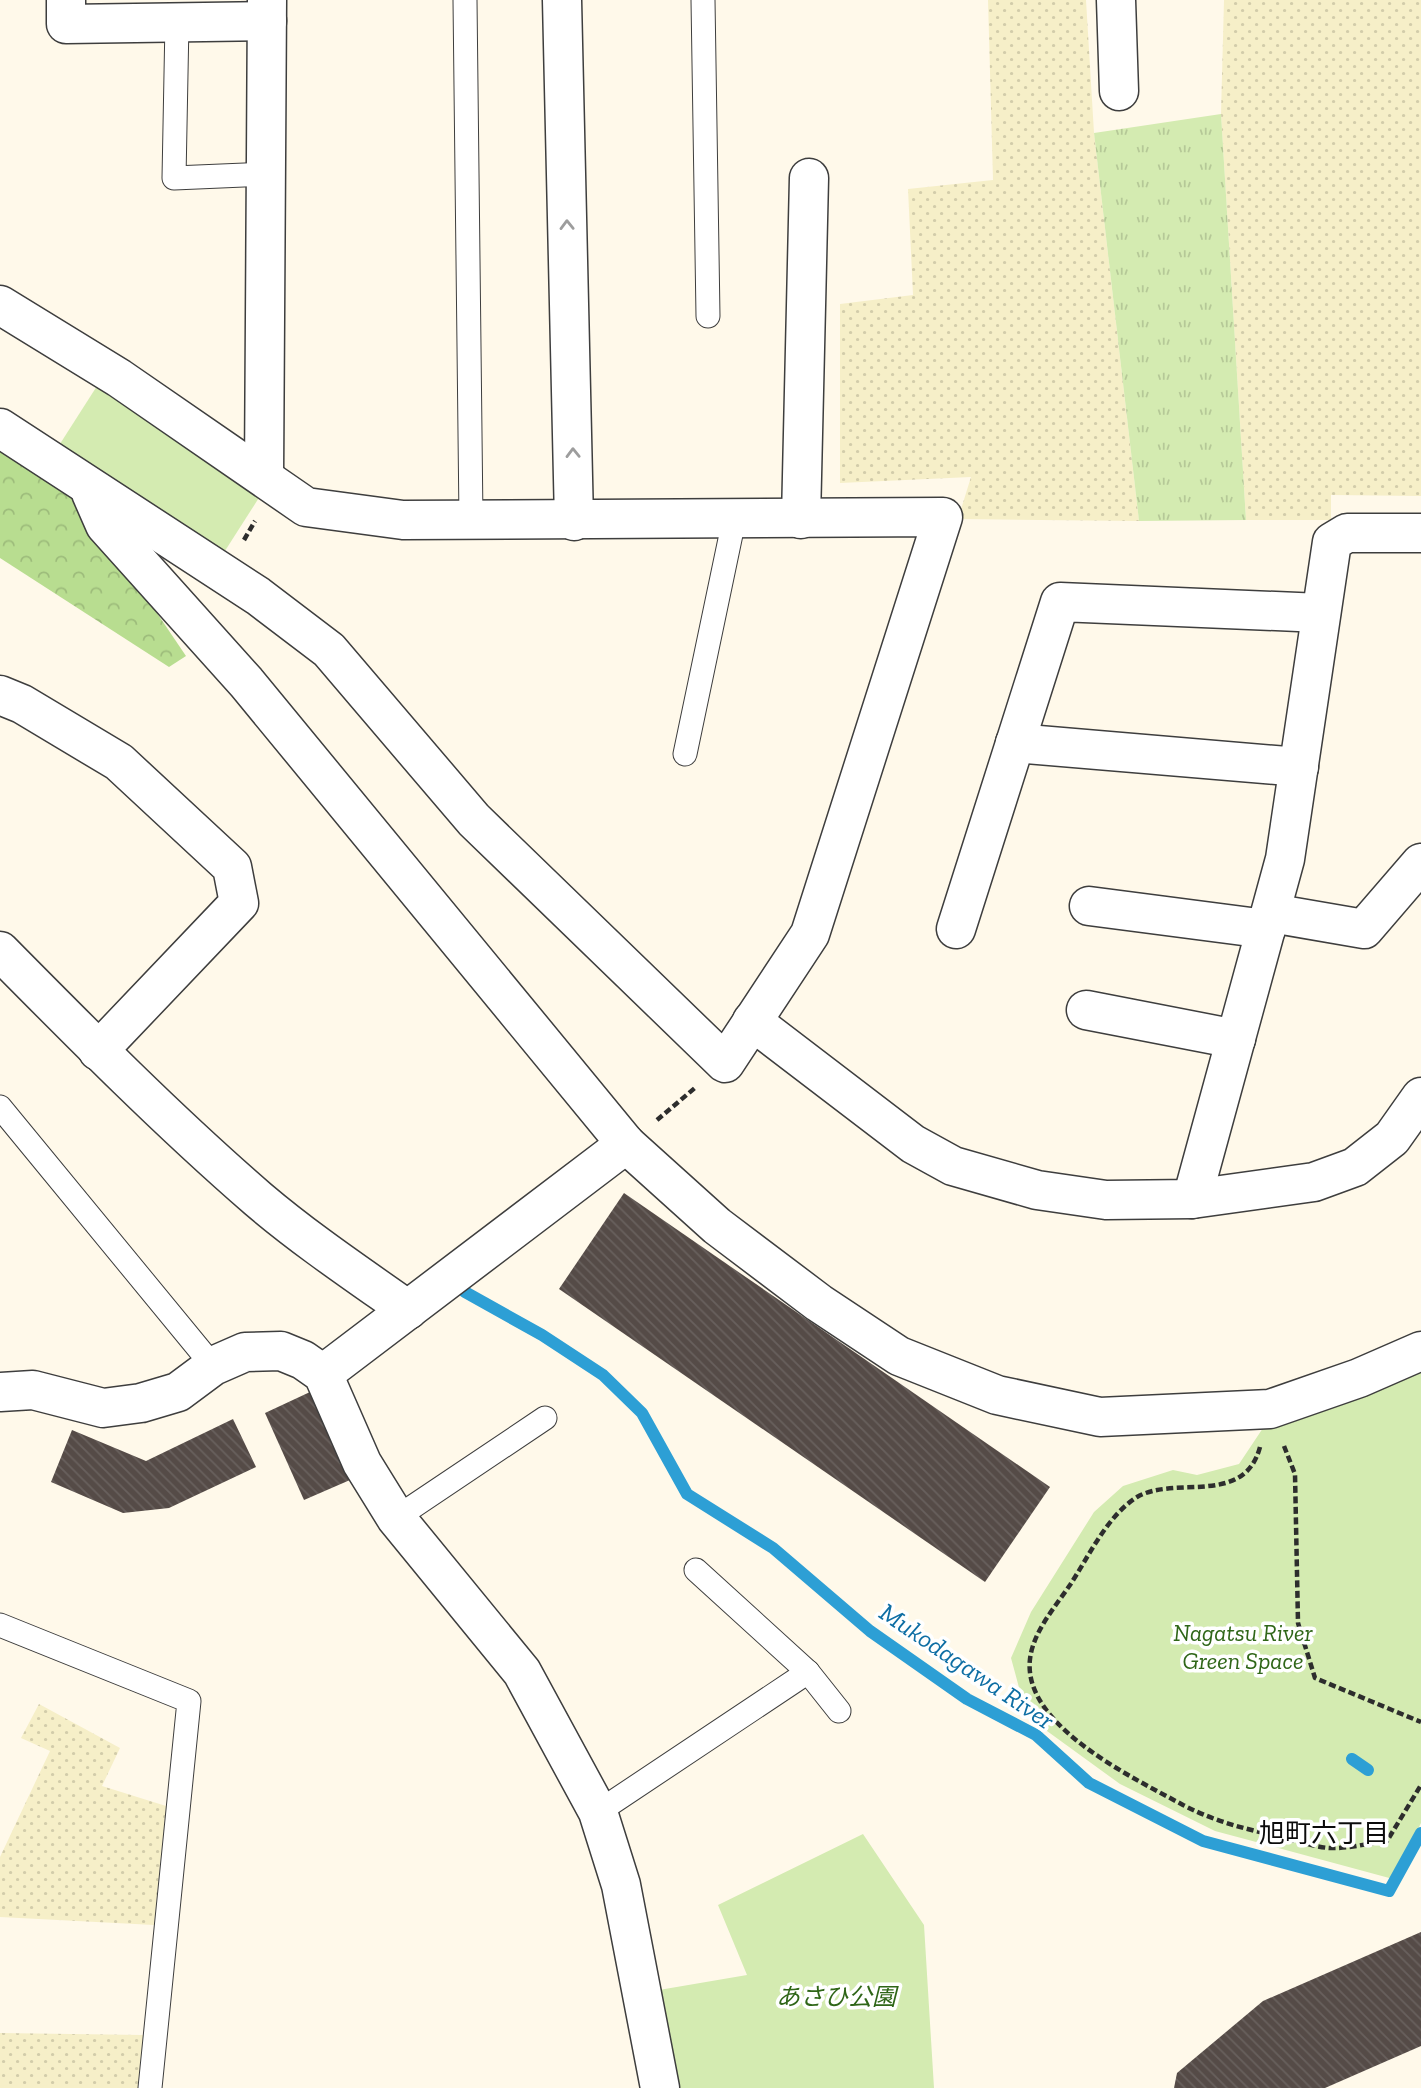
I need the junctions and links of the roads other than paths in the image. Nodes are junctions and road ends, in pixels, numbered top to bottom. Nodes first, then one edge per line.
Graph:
1 (65, 0) edge
2 (466, 0) edge
3 (562, 0) edge
4 (703, 0) edge
5 (1116, 0) edge
6 (267, 11) edge
7 (177, 22) junction
8 (1119, 91) dead end
9 (266, 174) junction
10 (810, 178) dead end
11 (0, 305) edge
12 (708, 316) dead end
13 (0, 428) edge
14 (264, 476) junction
15 (89, 488) junction
16 (802, 519) junction
17 (471, 520) junction
18 (734, 520) junction
19 (575, 521) junction
20 (1421, 533) edge
21 (1321, 613) junction
22 (0, 695) edge
23 (1015, 743) junction
24 (685, 754) dead end
25 (1299, 767) junction
26 (1421, 863) edge
27 (1089, 906) dead end
28 (1269, 921) junction
29 (956, 929) dead end
30 (0, 951) edge
31 (1086, 1010) dead end
32 (752, 1021) junction
33 (1236, 1039) junction
34 (98, 1051) junction
35 (1421, 1097) edge
36 (0, 1107) edge
37 (626, 1144) junction
38 (1192, 1199) junction
39 (408, 1310) junction
40 (1421, 1351) edge
41 (214, 1366) junction
42 (323, 1374) junction
43 (0, 1392) edge
44 (545, 1418) dead end
45 (396, 1518) junction
46 (696, 1570) dead end
47 (0, 1625) edge
48 (808, 1672) junction
49 (839, 1712) dead end
50 (598, 1812) junction
51 (150, 2088) edge
52 (660, 2088) edge

1 - 7 street
2 - 17 lane
19 -> 3 street
4 - 12 lane
5 - 8 street
6 - 7 street
6 - 9 street
7 - 9 lane
9 - 14 street
10 - 16 street
11 - 14 street
13 - 15 street
14 - 17 street
15 - 32 street
15 - 37 street
16 - 18 street
16 - 32 street
17 - 19 street
18 - 19 street
18 - 24 lane
20 - 21 street
21 - 23 street
21 - 25 street
22 - 34 street
23 - 25 street
23 - 29 street
25 - 28 street
26 - 28 street
27 - 28 street
28 - 33 street
30 - 34 street
31 - 33 street
32 - 38 street
33 - 38 street
34 - 39 street
35 - 38 street
36 - 41 lane
37 - 39 street
37 - 40 street
39 - 42 street
41 - 42 street
41 - 43 street
42 - 45 street
44 - 45 lane
45 - 50 street
46 - 48 lane
47 - 51 lane
48 - 49 lane
48 - 50 lane
50 - 52 street

